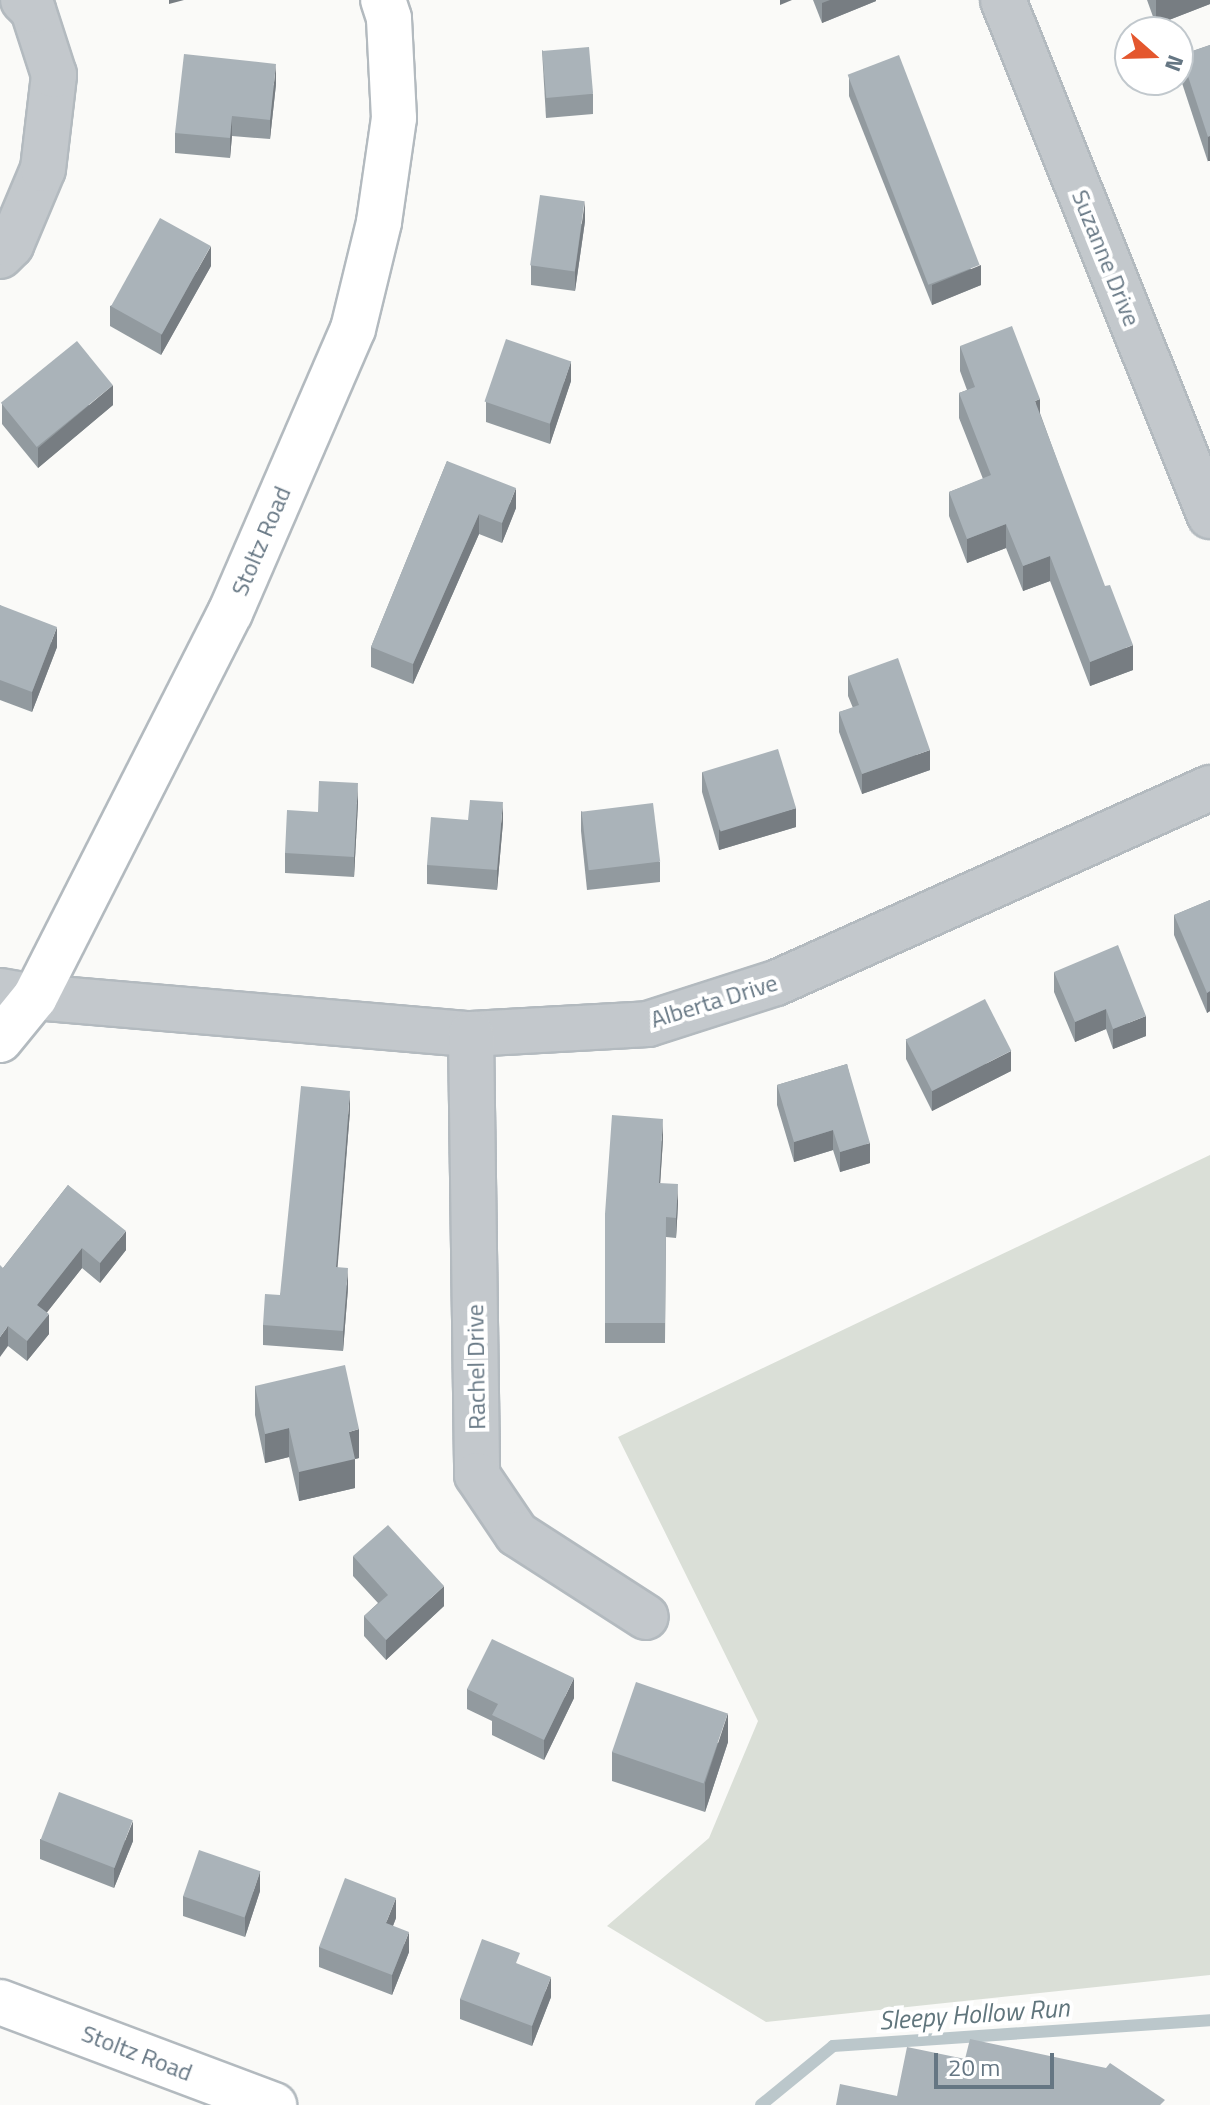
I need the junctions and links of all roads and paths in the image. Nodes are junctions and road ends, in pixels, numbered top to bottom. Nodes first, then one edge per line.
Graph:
1 (23, 0) edge
2 (383, 0) edge
3 (1003, 0) edge
4 (0, 256) edge
5 (1210, 516) edge
6 (1210, 788) edge
7 (18, 994) edge
8 (471, 1034) junction
9 (0, 1040) edge
10 (646, 1617) dead end
11 (0, 2002) edge
12 (274, 2105) edge

1 - 4 street
2 - 7 street, Stoltz Road
3 - 5 street, Suzanne Drive
6 - 8 street, Alberta Drive
7 - 8 street, Alberta Drive
7 - 9 street, Stoltz Road
8 - 10 street, Rachel Drive
11 - 12 street, Stoltz Road

